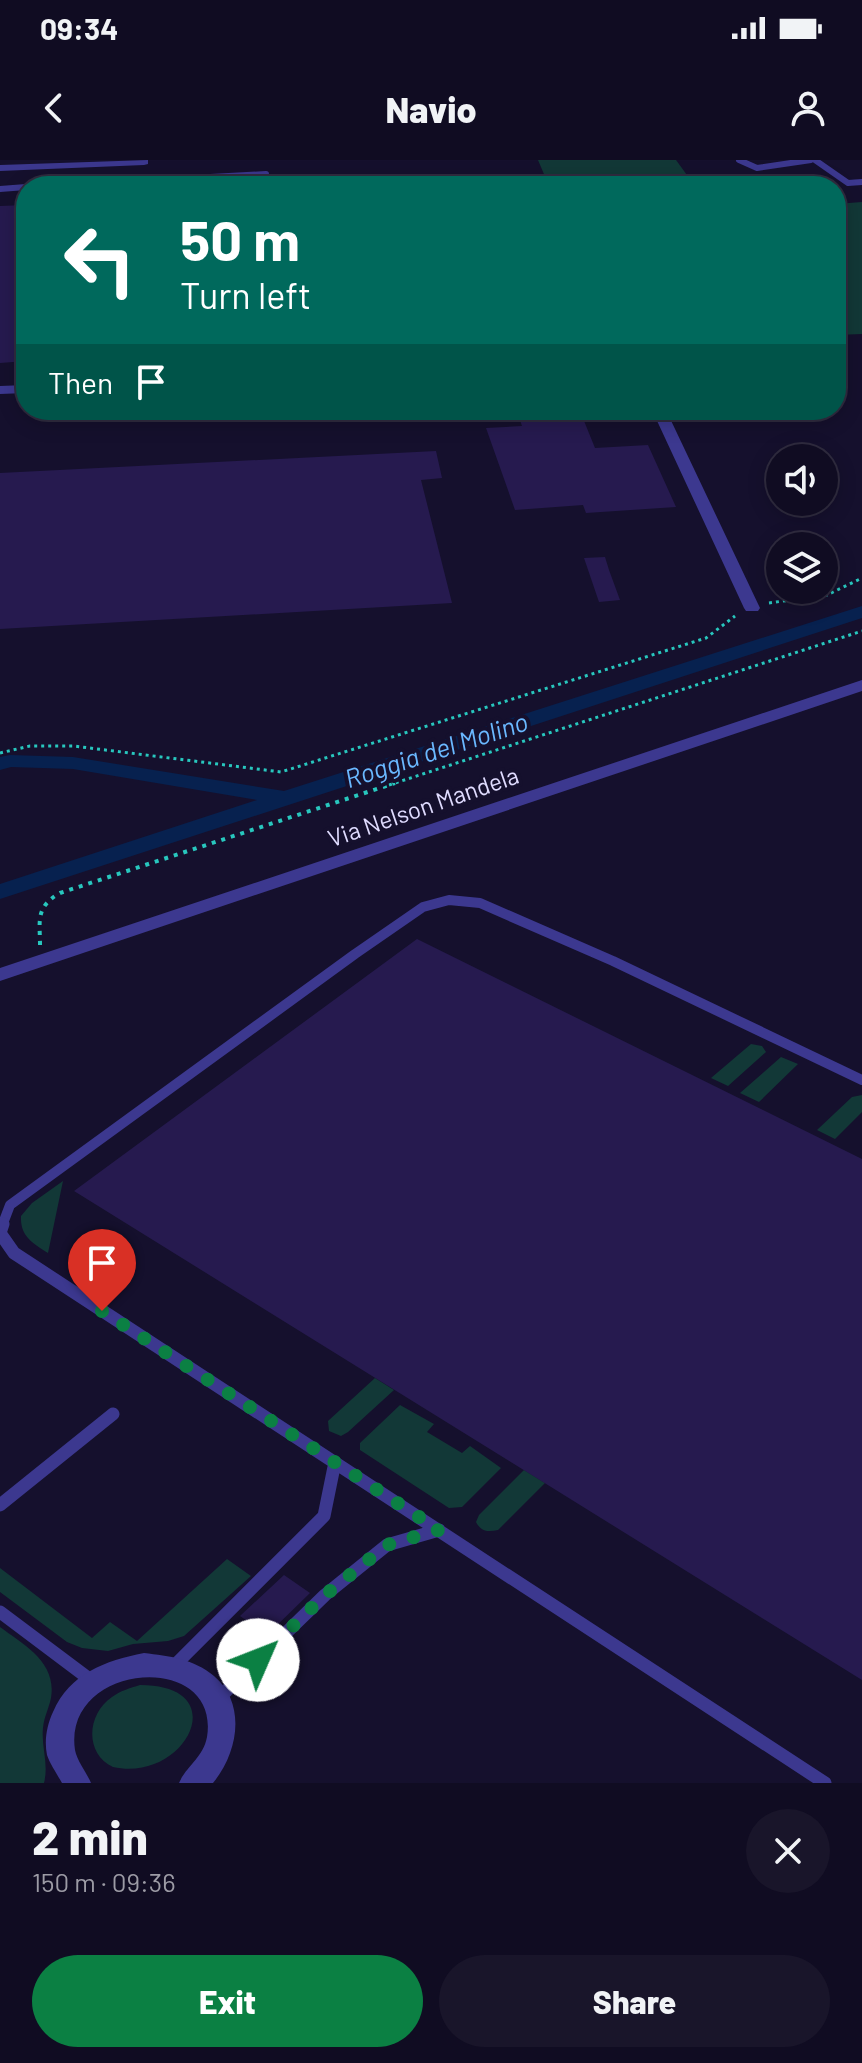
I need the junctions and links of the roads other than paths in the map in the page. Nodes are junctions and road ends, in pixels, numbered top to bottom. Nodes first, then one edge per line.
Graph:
1 (739, 160) edge
2 (813, 160) edge
3 (144, 162) dead end
4 (0, 168) edge
5 (266, 174) dead end
6 (229, 176) edge
7 (837, 176) edge
8 (664, 420) edge
9 (752, 608) road end
10 (862, 685) edge
11 (0, 975) edge
12 (862, 1080) edge
13 (113, 1414) dead end
14 (335, 1462) junction
15 (0, 1505) edge
16 (439, 1530) junction
17 (0, 1612) edge
18 (174, 1666) junction
19 (92, 1681) junction
20 (217, 1701) junction
21 (198, 1782) edge
22 (77, 1783) edge
23 (825, 1783) edge

1 - 2 lane
2 - 7 lane
3 - 4 street
5 - 6 lane
8 - 9 street
10 - 11 street, Via Nelson Mandela
12 - 14 lane
13 - 15 lane
14 - 16 lane
14 - 18 lane
16 - 20 lane
16 - 23 lane
17 - 19 lane
18 - 19 street
18 - 20 street
19 - 22 street
20 - 21 street

